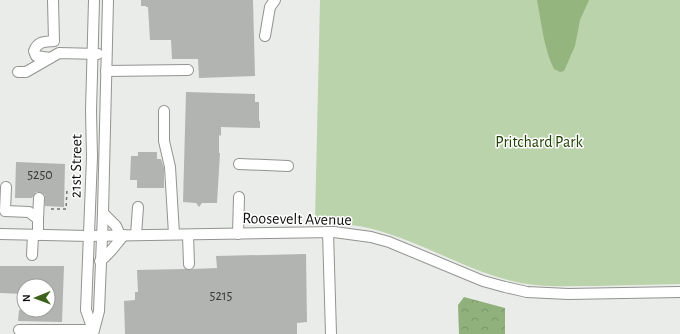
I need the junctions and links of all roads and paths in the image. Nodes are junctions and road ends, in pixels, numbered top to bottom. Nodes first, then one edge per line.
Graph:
1 (53, 0) edge
2 (94, 0) edge
3 (108, 0) edge
4 (275, 0) edge
5 (265, 36) dead end
6 (106, 53) junction
7 (93, 54) junction
8 (50, 58) junction
9 (188, 70) dead end
10 (106, 71) junction
11 (18, 72) dead end
12 (164, 111) dead end
13 (239, 164) dead end
14 (288, 166) dead end
15 (6, 187) dead end
16 (65, 190) dead end
17 (239, 197) dead end
18 (39, 198) dead end
19 (138, 207) dead end
20 (51, 209) dead end
21 (103, 213) junction
22 (38, 219) junction
23 (328, 232) junction
24 (0, 234) edge
25 (174, 234) junction
26 (238, 234) junction
27 (35, 235) junction
28 (122, 235) junction
29 (136, 235) junction
30 (188, 235) junction
31 (89, 236) junction
32 (102, 236) junction
33 (32, 255) dead end
34 (100, 261) junction
35 (189, 264) dead end
36 (680, 292) edge
37 (19, 330) dead end
38 (93, 332) edge
39 (331, 334) edge

1 - 8 street
2 - 7 street, 21st Street
3 - 6 street, 21st Street
4 - 5 street
6 - 7 street
6 - 10 street, 21st Street
7 - 8 street
7 - 31 street, 21st Street
8 - 11 street
9 - 10 street
10 - 21 street, 21st Street
12 - 25 street
13 - 14 street
15 - 22 street
16 - 20 path
17 - 26 street
18 - 22 street
19 - 29 street
21 - 28 street
21 - 32 street, 21st Street
22 - 27 street
23 - 26 street, Roosevelt Avenue
23 - 36 street, Roosevelt Avenue
23 - 39 street
24 - 27 street, Roosevelt Avenue
25 - 29 street, Roosevelt Avenue
25 - 30 street, Roosevelt Avenue
26 - 30 street, Roosevelt Avenue
27 - 31 street, Roosevelt Avenue
27 - 33 street
28 - 29 street, Roosevelt Avenue
28 - 32 street, Roosevelt Avenue
28 - 34 street
30 - 35 street
31 - 32 street, Roosevelt Avenue
31 - 38 street, 21st Street
32 - 34 street, 21st Street
34 - 38 street, 21st Street
37 - 38 street

